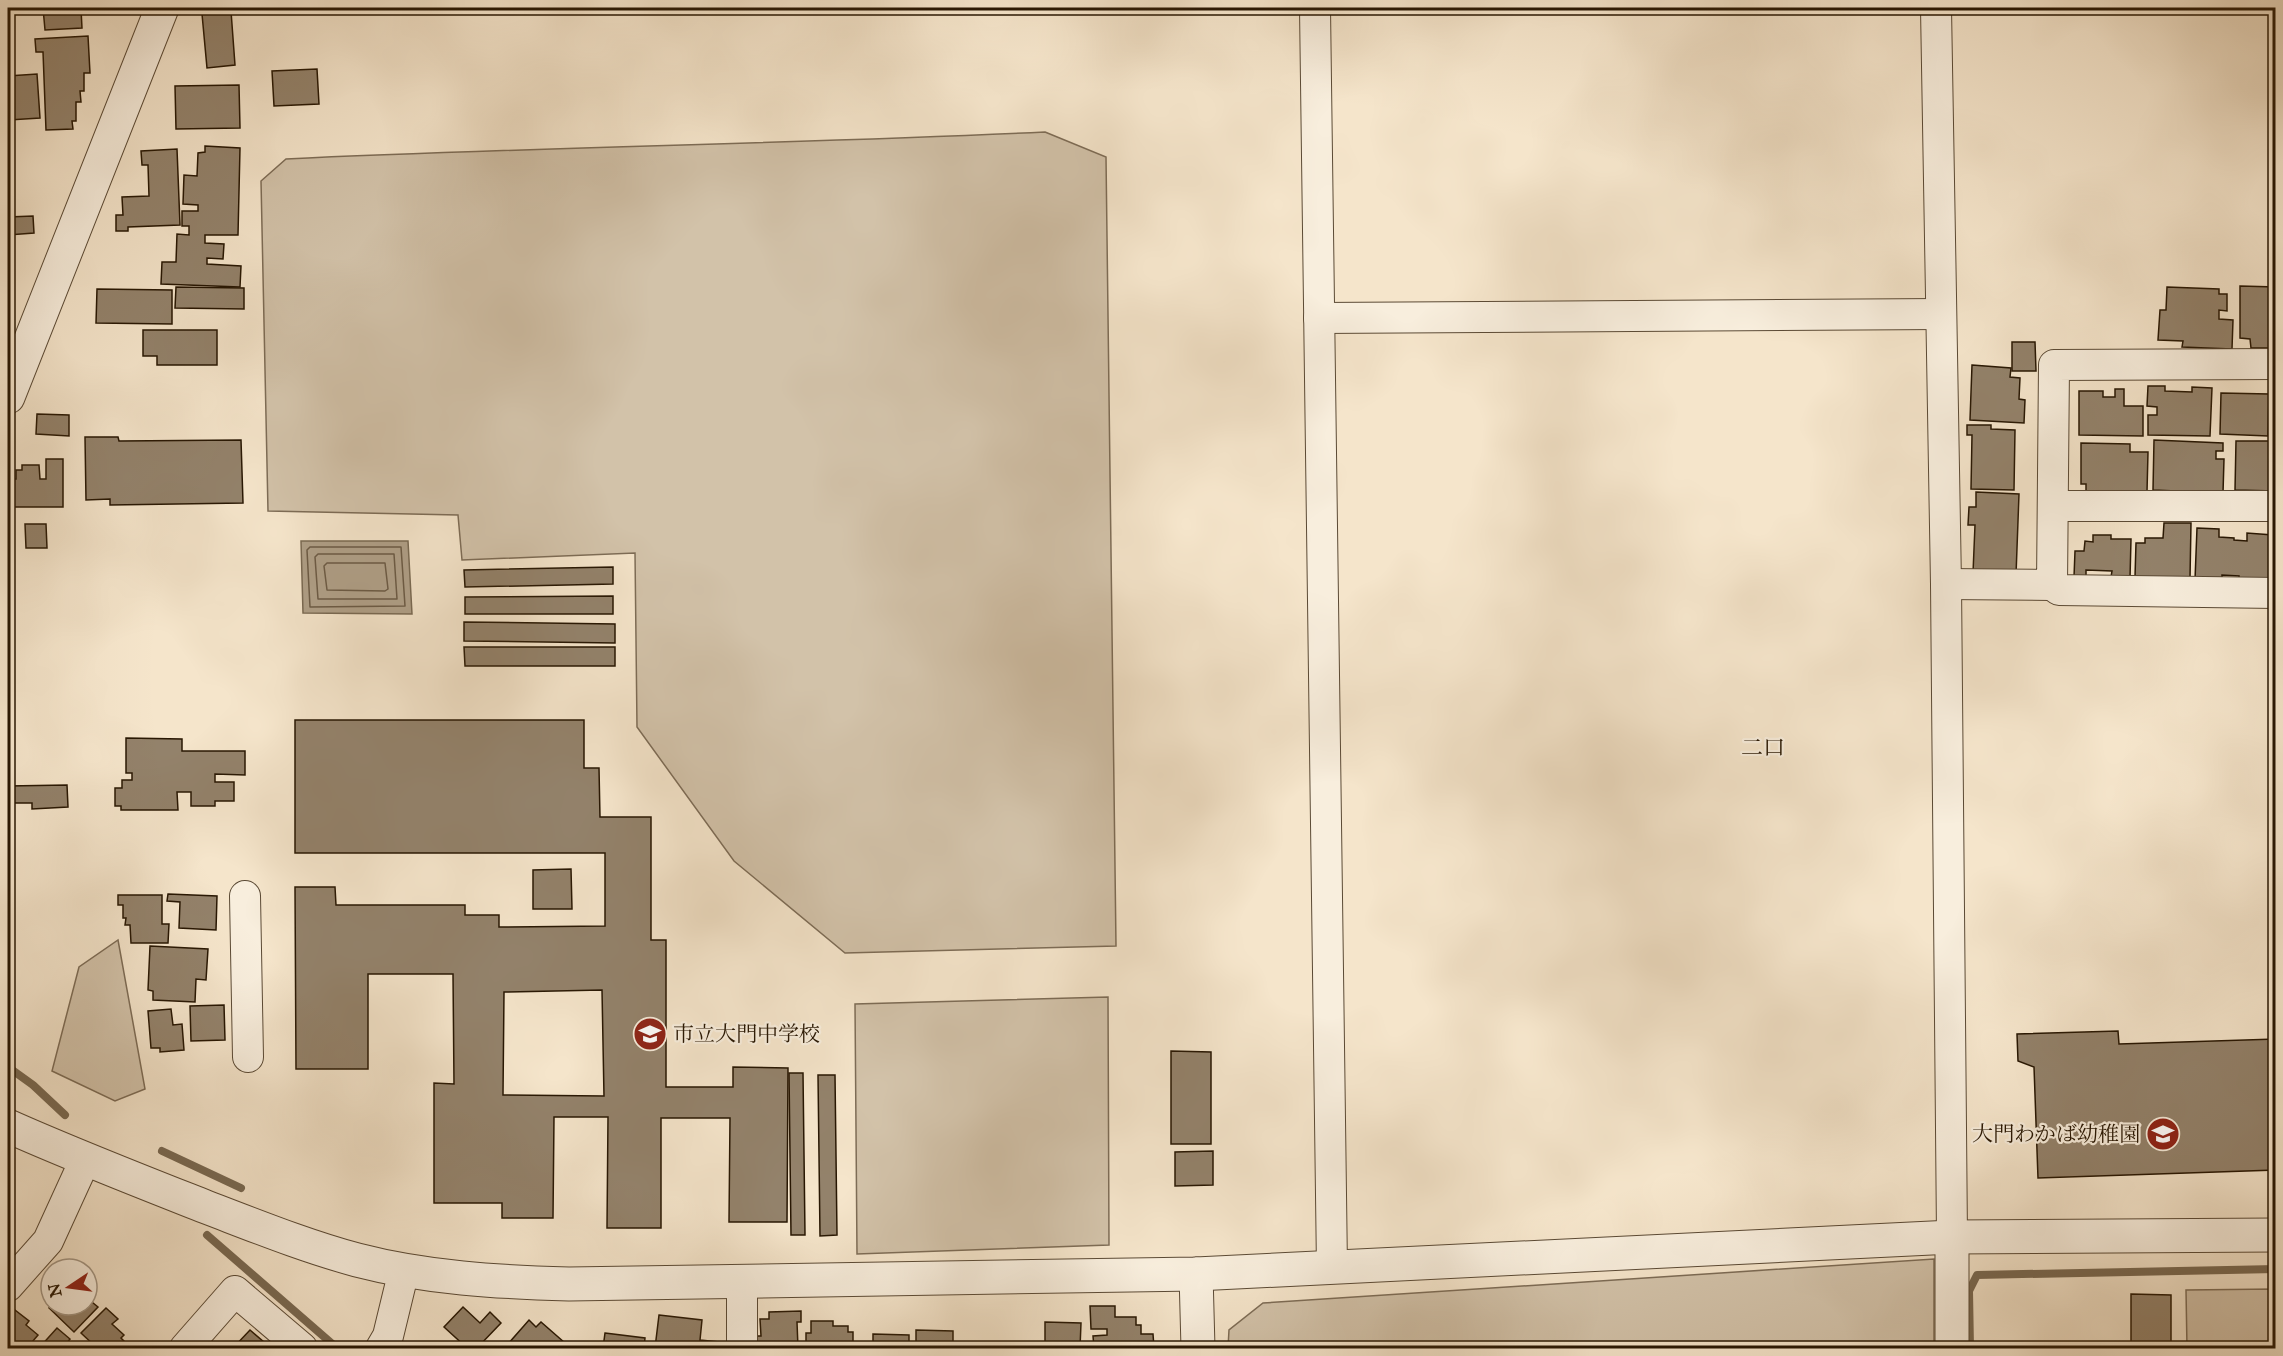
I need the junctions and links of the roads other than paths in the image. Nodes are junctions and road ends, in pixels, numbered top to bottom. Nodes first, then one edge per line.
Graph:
1 (162, 8) edge
2 (1315, 8) edge
3 (1936, 8) edge
4 (1941, 314) junction
5 (1319, 318) junction
6 (2276, 364) edge
7 (8, 397) edge
8 (2053, 506) junction
9 (2276, 506) edge
10 (1946, 585) junction
11 (2052, 585) junction
12 (2276, 593) edge
13 (245, 896) dead end
14 (248, 1057) dead end
15 (8, 1126) edge
16 (86, 1160) junction
17 (2276, 1235) edge
18 (1952, 1237) junction
19 (1332, 1268) junction
20 (404, 1270) junction
21 (1196, 1274) junction
22 (742, 1283) junction
23 (8, 1286) edge
24 (185, 1348) edge
25 (302, 1348) edge
26 (381, 1348) edge
27 (742, 1348) edge
28 (1198, 1348) edge
29 (1952, 1348) edge

1 - 7 street
2 - 5 street
3 - 4 street
4 - 5 street
4 - 10 street
5 - 19 street
6 - 8 street
8 - 9 street
8 - 11 street
10 - 11 street
10 - 18 street
11 - 12 street
13 - 14 street
15 - 16 street
16 - 20 street
16 - 23 street
17 - 18 street
18 - 19 street
18 - 29 street
19 - 21 street
20 - 22 street
20 - 26 street
21 - 22 street
21 - 28 street
22 - 27 street
24 - 25 street

